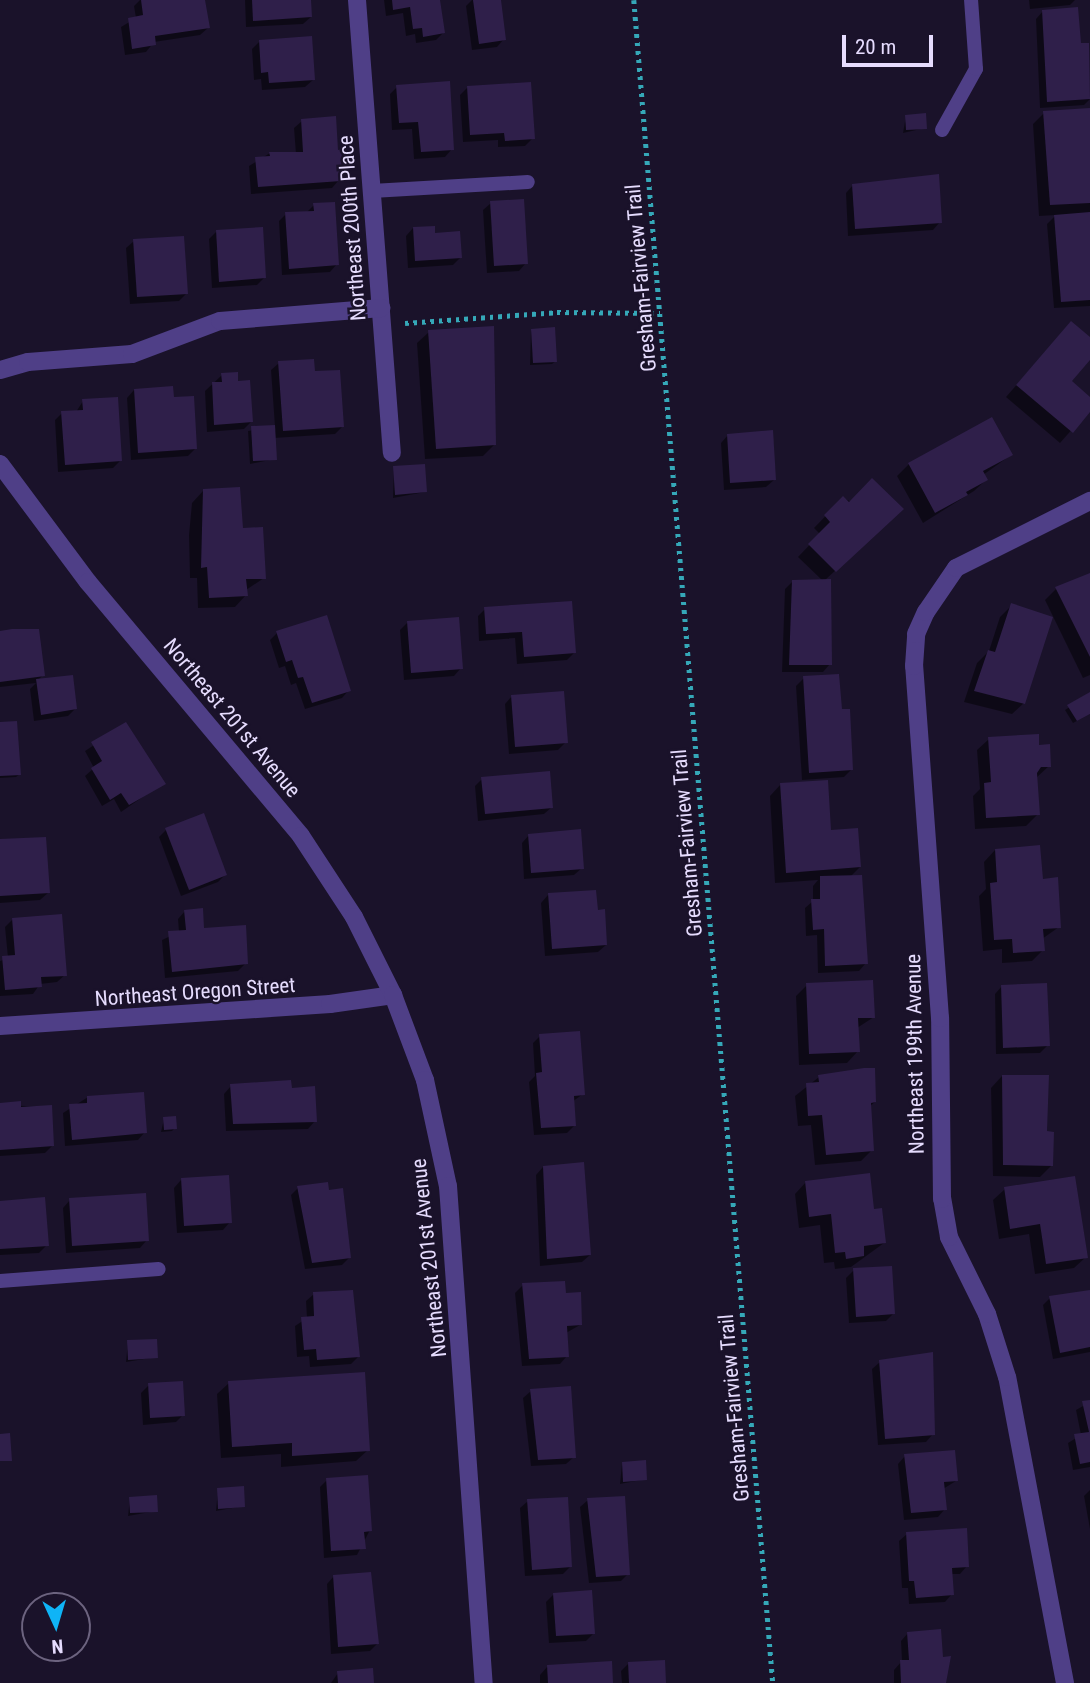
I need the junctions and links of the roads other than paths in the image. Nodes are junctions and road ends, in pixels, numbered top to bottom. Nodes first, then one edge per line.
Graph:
1 (357, 0) edge
2 (971, 0) edge
3 (942, 130) dead end
4 (528, 182) dead end
5 (372, 191) junction
6 (382, 317) junction
7 (0, 370) edge
8 (392, 453) dead end
9 (0, 464) edge
10 (1090, 501) edge
11 (393, 995) junction
12 (0, 1026) edge
13 (159, 1269) dead end
14 (0, 1281) edge
15 (484, 1683) edge
16 (1065, 1683) edge

1 - 5 street, Northeast 200th Place
2 - 3 lane
4 - 5 lane
5 - 6 street, Northeast 200th Place
6 - 7 street
6 - 8 street, Northeast 200th Place
9 - 11 street, Northeast 201st Avenue
10 - 16 street, Northeast 199th Avenue
11 - 12 street, Northeast Oregon Street
11 - 15 street, Northeast 201st Avenue
13 - 14 lane

